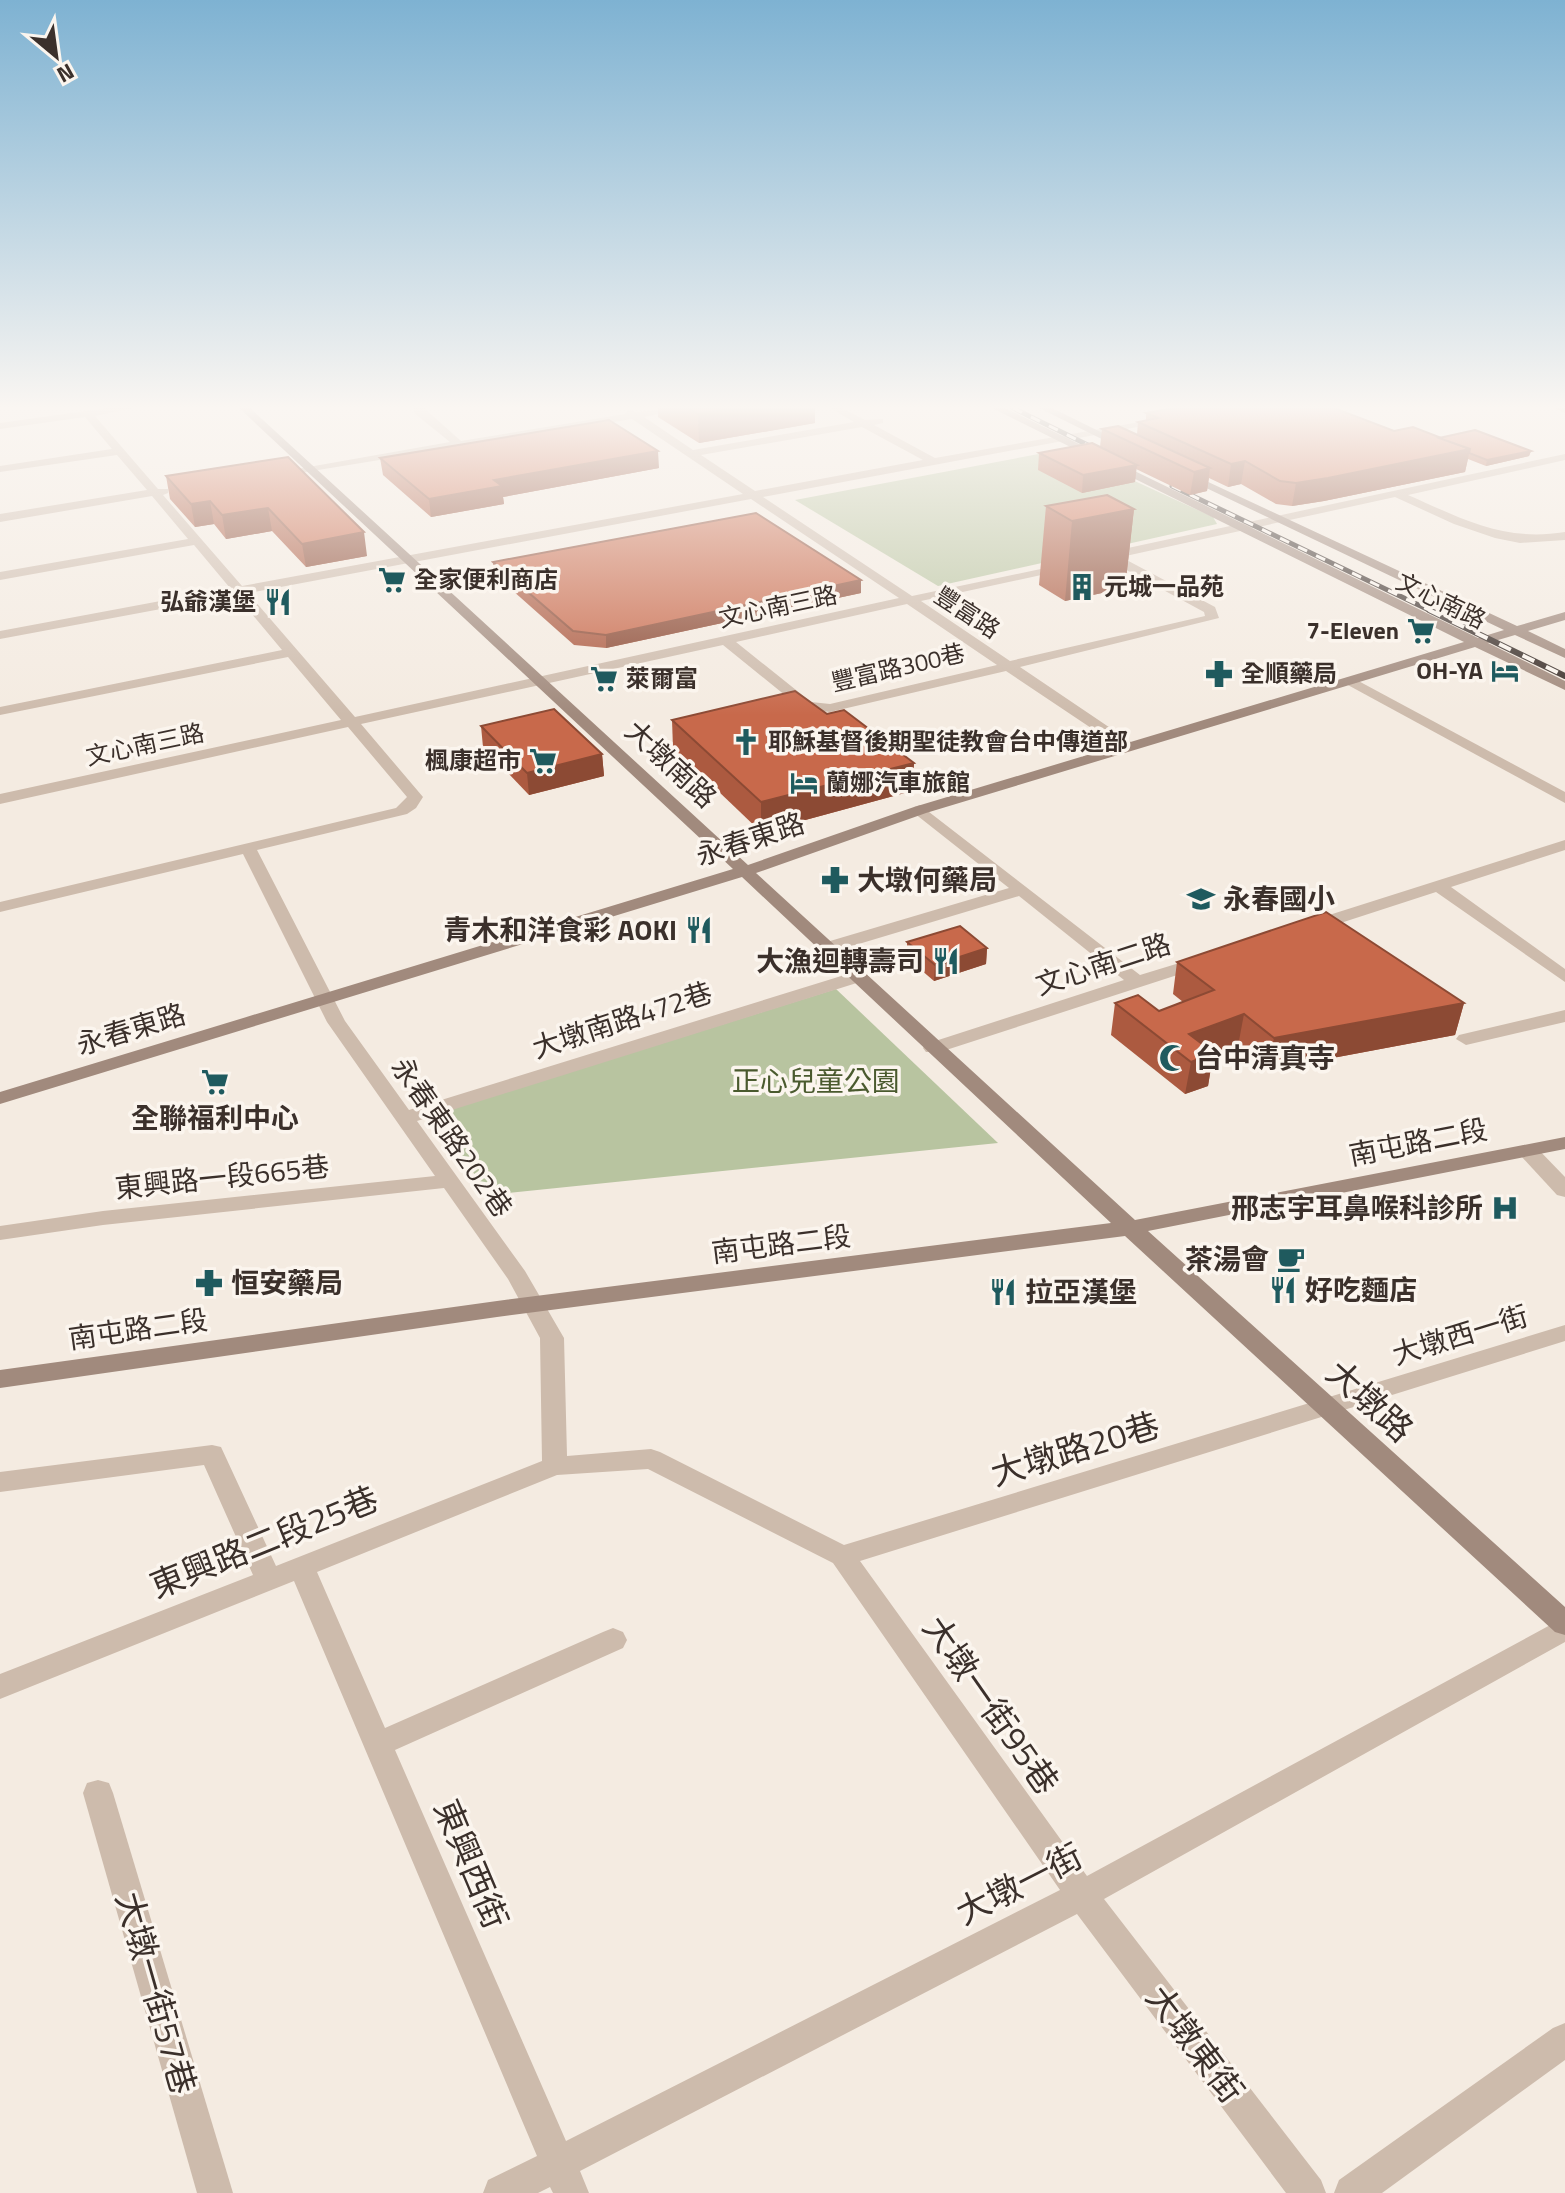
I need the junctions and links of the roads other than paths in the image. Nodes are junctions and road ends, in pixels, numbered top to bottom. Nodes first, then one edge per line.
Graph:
1 (48, 510) edge
2 (171, 510) edge
3 (356, 510) edge
4 (667, 510) edge
5 (774, 510) edge
6 (1205, 510) edge
7 (1261, 510) edge
8 (1320, 510) edge
9 (1436, 510) edge
10 (0, 518) edge
11 (1279, 519) junction
12 (1241, 528) junction
13 (1565, 536) edge
14 (198, 541) junction
15 (1110, 556) junction
16 (408, 558) junction
17 (1095, 559) dead end
18 (1079, 563) dead end
19 (0, 576) edge
20 (239, 590) junction
21 (908, 601) junction
22 (1565, 616) edge
23 (1565, 624) edge
24 (1517, 631) junction
25 (0, 635) edge
26 (726, 641) junction
27 (1477, 643) junction
28 (293, 652) junction
29 (1565, 654) edge
30 (1007, 666) junction
31 (542, 681) junction
32 (1351, 681) junction
33 (1565, 686) edge
34 (0, 711) edge
35 (353, 722) junction
36 (1129, 747) junction
37 (1565, 798) edge
38 (0, 799) edge
39 (920, 810) junction
40 (1565, 845) edge
41 (248, 848) junction
42 (745, 870) junction
43 (1438, 886) junction
44 (1021, 890) junction
45 (0, 907) edge
46 (1293, 932) edge
47 (826, 948) junction
48 (1218, 956) edge
49 (857, 977) junction
50 (1565, 977) edge
51 (1138, 982) junction
52 (325, 1000) junction
53 (1565, 1016) edge
54 (1466, 1039) dead end
55 (933, 1048) junction
56 (0, 1098) edge
57 (405, 1118) junction
58 (1565, 1143) edge
59 (1528, 1151) junction
60 (450, 1181) junction
61 (1565, 1190) edge
62 (1129, 1228) junction
63 (0, 1233) edge
64 (534, 1306) junction
65 (1565, 1333) edge
66 (0, 1379) edge
67 (1327, 1408) junction
68 (555, 1466) junction
69 (0, 1482) edge
70 (842, 1556) junction
71 (301, 1565) junction
72 (268, 1578) junction
73 (1565, 1626) edge
74 (613, 1640) dead end
75 (0, 1687) edge
76 (379, 1744) junction
77 (98, 1793) dead end
78 (1082, 1895) junction
79 (1565, 2040) edge
80 (558, 2162) junction
81 (215, 2193) edge
82 (501, 2193) edge
83 (571, 2193) edge
84 (1308, 2193) edge
85 (1352, 2193) edge

1 - 10 street
2 - 14 street
3 - 16 street, 大墩南路
4 - 16 street
5 - 21 street, 豐富路
6 - 12 street, 文心南路
7 - 11 street, 文心南路
8 - 11 street
9 - 13 street
11 - 12 street
11 - 24 street, 文心南路
12 - 15 street
12 - 27 street, 文心南路
14 - 19 street
14 - 20 street
15 - 17 street
15 - 30 street, 豐富路300巷
16 - 20 street
16 - 31 street, 大墩南路
18 - 21 street, 文心南三路
20 - 25 street
20 - 28 street
21 - 26 street, 文心南三路
21 - 30 street, 豐富路
22 - 24 street, 永春東路
23 - 24 street, 永春東路
24 - 27 street, 永春東路
24 - 29 street, 文心南路
26 - 30 street, 豐富路300巷
26 - 31 street, 文心南三路
27 - 32 street, 永春東路
27 - 33 street, 文心南路
28 - 34 street
28 - 35 street
30 - 36 street, 豐富路
31 - 35 street, 文心南三路
31 - 42 street, 大墩南路
32 - 36 street, 永春東路
32 - 37 street
35 - 38 street, 文心南三路
35 - 41 street
36 - 39 street, 永春東路
39 - 42 street, 永春東路
39 - 44 street
40 - 43 street
41 - 45 street
41 - 52 street, 永春東路202巷
42 - 47 street, 大墩南路
42 - 52 street, 永春東路
43 - 46 street
43 - 50 street
44 - 47 street
44 - 51 street
47 - 49 street, 大墩南路
48 - 51 street, 文心南二路
49 - 55 street, 大墩南路
49 - 57 street, 大墩南路472巷
51 - 55 street, 文心南二路
52 - 56 street, 永春東路
52 - 57 street, 永春東路202巷
53 - 54 street
55 - 62 street, 大墩南路
57 - 60 street, 永春東路202巷
58 - 59 street, 南屯路二段
59 - 61 street
59 - 62 street, 南屯路二段
60 - 63 street, 東興路一段665巷
60 - 64 street, 永春東路202巷
62 - 64 street, 南屯路二段
62 - 67 street, 大墩路
64 - 66 street, 南屯路二段
64 - 68 street, 永春東路202巷
65 - 67 street, 大墩西一街
67 - 70 street, 大墩路20巷
67 - 73 street, 大墩路
68 - 70 street, 東興路二段25巷
68 - 71 street, 東興路二段25巷
69 - 72 street
70 - 78 street, 大墩一街95巷
71 - 72 street, 東興路二段25巷
71 - 76 street, 東興西街
72 - 75 street, 東興路二段25巷
73 - 78 street, 大墩一街
74 - 76 street
76 - 80 street, 東興西街
77 - 81 street, 大墩一街57巷
78 - 80 street, 大墩一街
78 - 84 street, 大墩東街
79 - 85 street
80 - 82 street, 大墩一街
80 - 83 street, 東興西街

